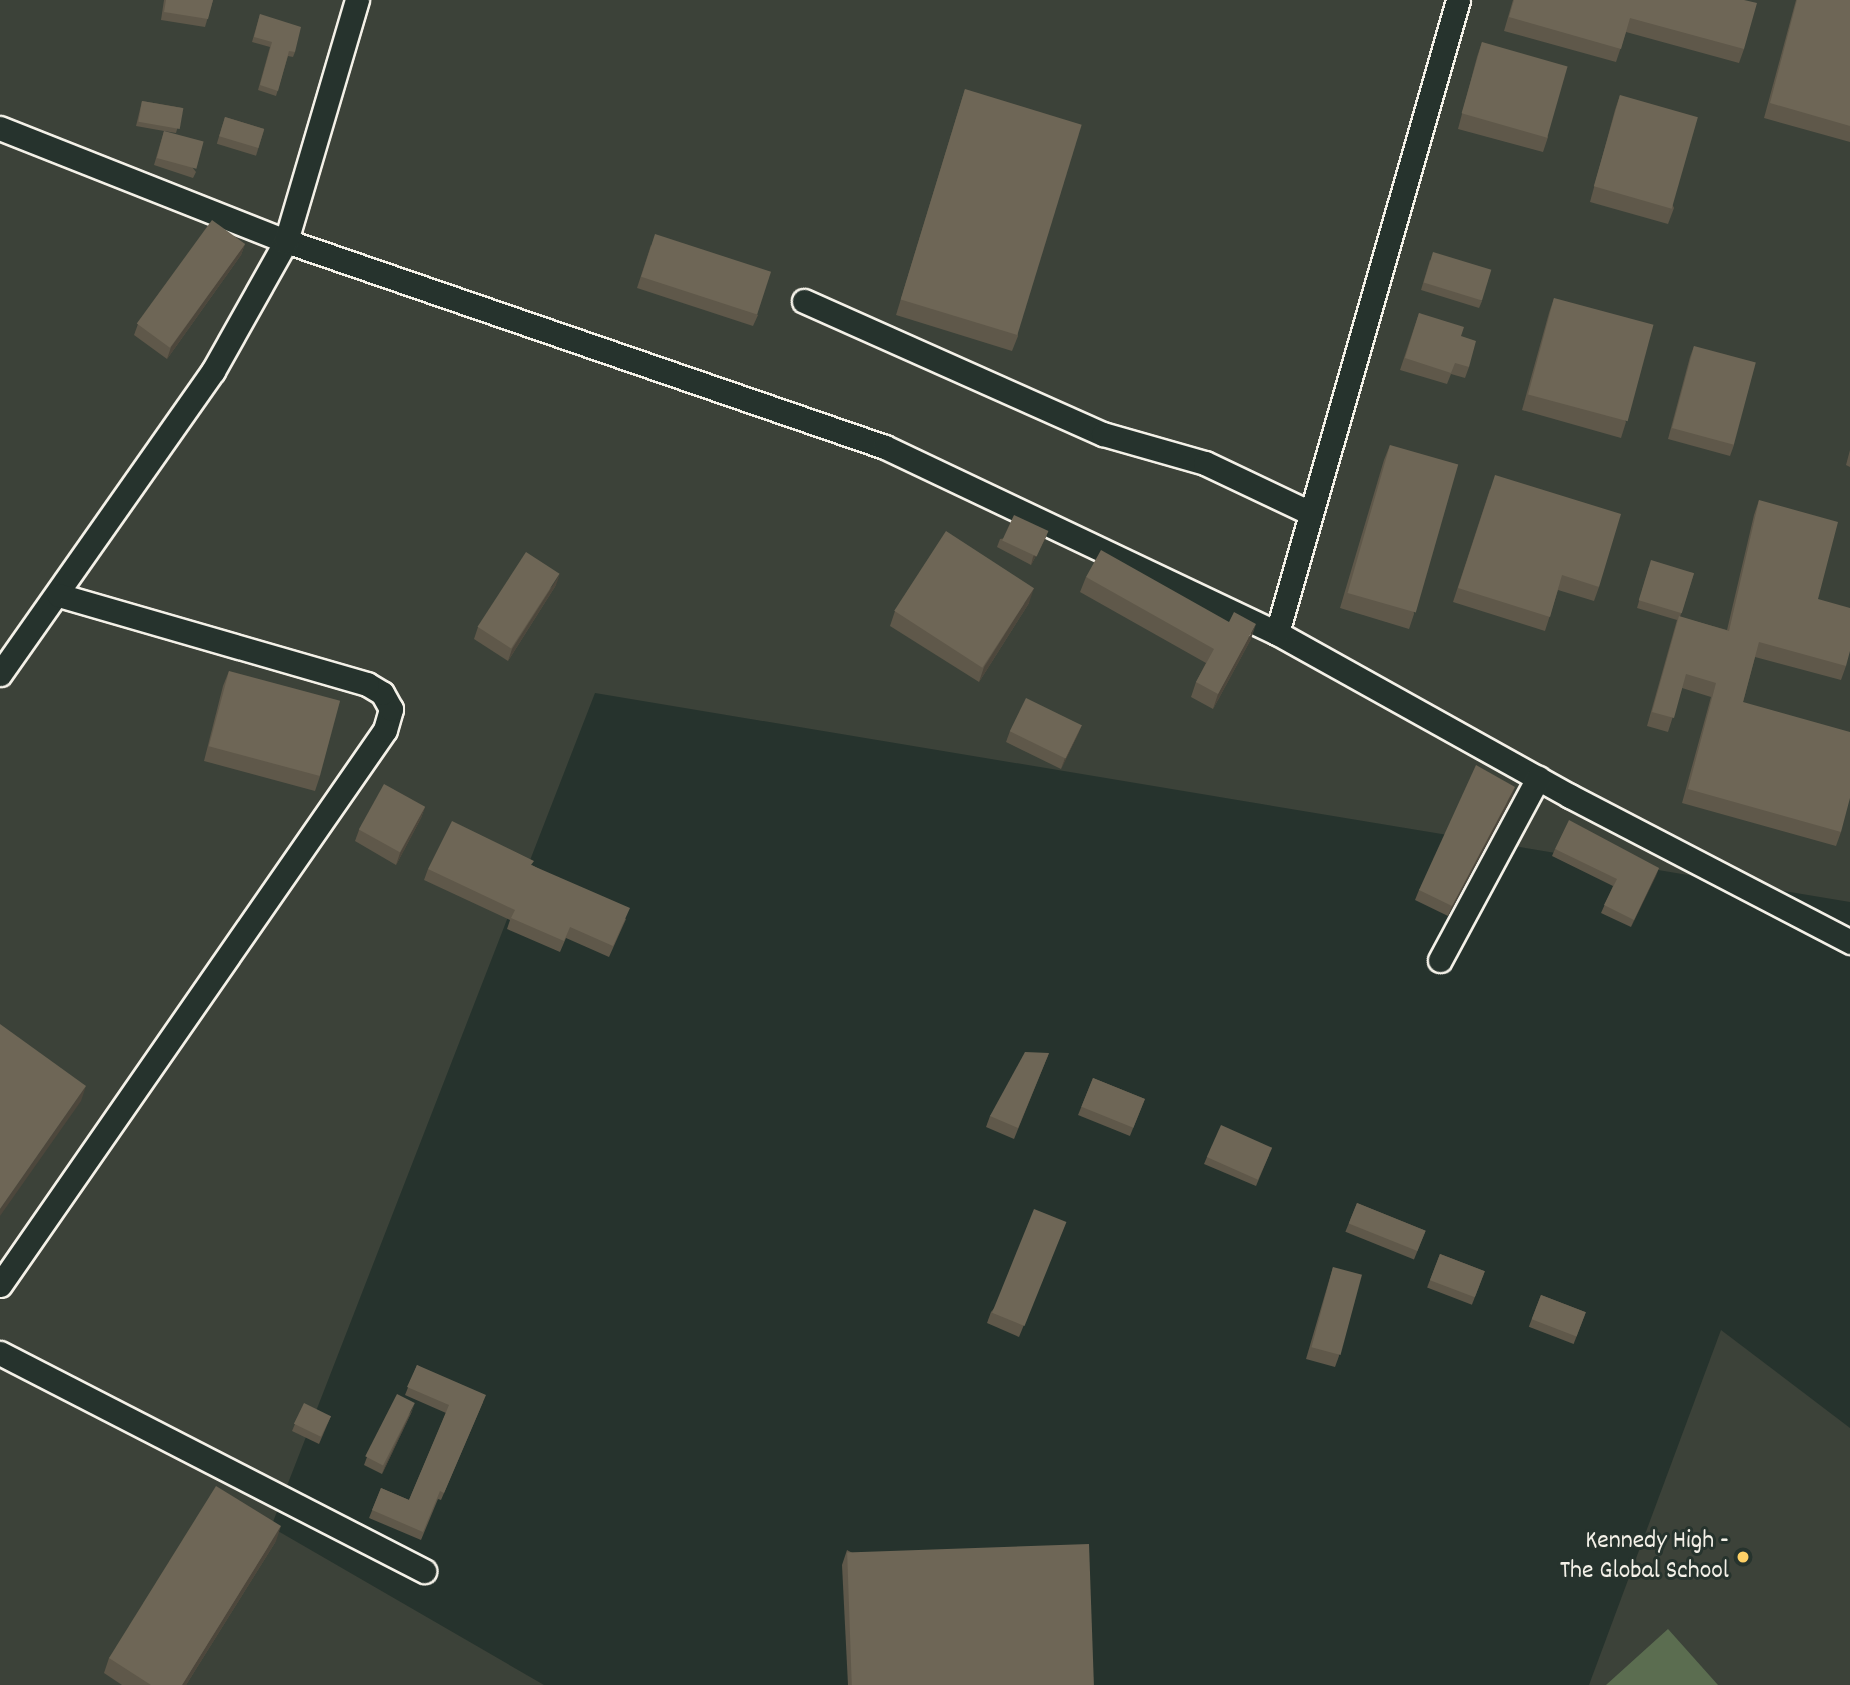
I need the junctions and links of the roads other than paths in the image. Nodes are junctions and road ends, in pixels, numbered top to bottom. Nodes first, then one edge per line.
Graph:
1 (357, 0) edge
2 (1458, 0) edge
3 (0, 128) edge
4 (286, 241) junction
5 (804, 301) dead end
6 (1308, 512) junction
7 (59, 595) junction
8 (1277, 633) junction
9 (0, 674) edge
10 (1538, 778) junction
11 (1850, 942) edge
12 (1440, 960) dead end
13 (0, 1285) edge
14 (0, 1353) edge
15 (424, 1571) dead end

1 - 4 street
2 - 6 street
3 - 4 street
4 - 7 street
4 - 8 street
5 - 6 street
6 - 8 street
7 - 9 street
7 - 13 street
8 - 10 street
10 - 11 street
10 - 12 street
14 - 15 street

